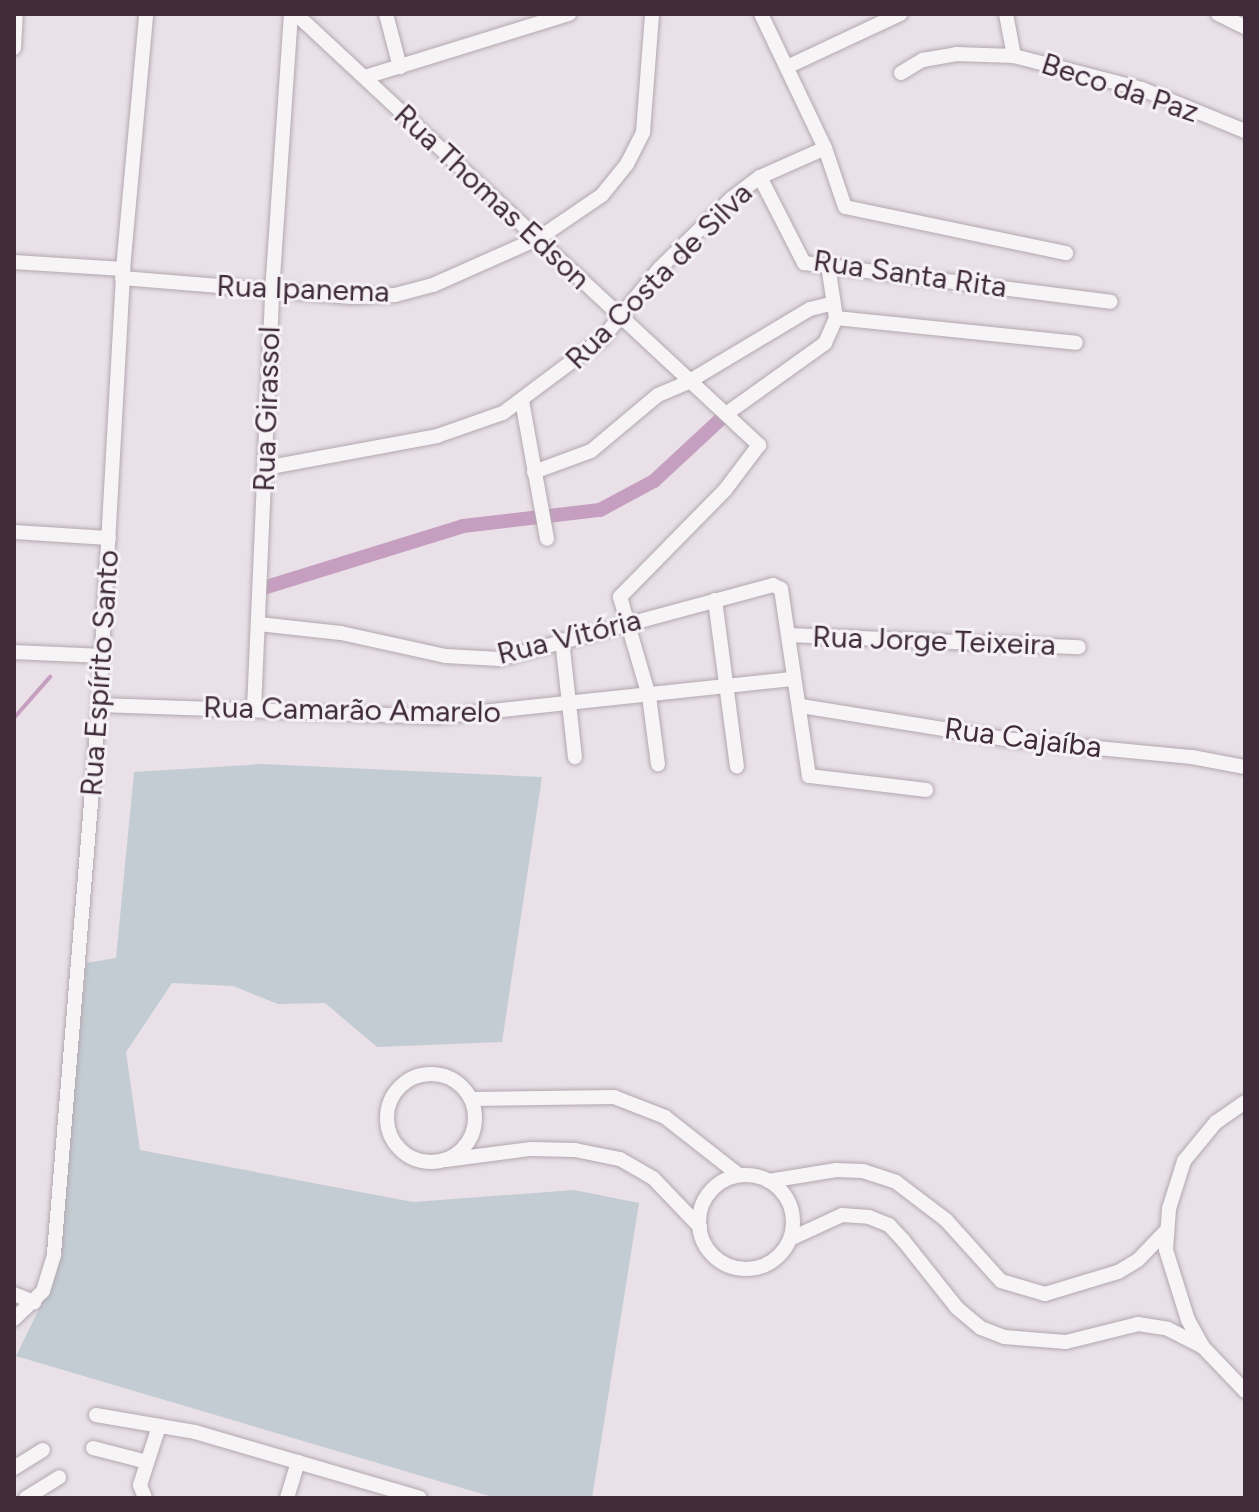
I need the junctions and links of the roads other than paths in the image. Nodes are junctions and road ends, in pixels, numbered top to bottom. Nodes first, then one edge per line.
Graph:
1 (16, 14) edge
2 (146, 14) edge
3 (294, 14) edge
4 (386, 14) edge
5 (569, 14) edge
6 (652, 14) edge
7 (761, 14) edge
8 (900, 14) edge
9 (1006, 14) edge
10 (1218, 14) edge
11 (1245, 27) edge
12 (14, 48) edge
13 (1014, 56) junction
14 (789, 66) junction
15 (400, 67) junction
16 (901, 73) dead end
17 (365, 77) junction
18 (1245, 131) edge
19 (825, 148) junction
20 (760, 177) junction
21 (539, 238) junction
22 (1066, 253) dead end
23 (14, 262) edge
24 (828, 265) junction
25 (122, 274) junction
26 (272, 292) junction
27 (1111, 302) dead end
28 (833, 311) junction
29 (619, 317) junction
30 (1076, 343) dead end
31 (688, 382) junction
32 (522, 401) junction
33 (726, 414) junction
34 (265, 468) junction
35 (534, 472) junction
36 (14, 532) edge
37 (109, 538) junction
38 (547, 539) dead end
39 (715, 600) junction
40 (627, 622) junction
41 (259, 624) junction
42 (789, 635) junction
43 (562, 640) junction
44 (1079, 647) dead end
45 (14, 652) edge
46 (103, 656) junction
47 (794, 679) junction
48 (727, 687) junction
49 (649, 696) junction
50 (99, 705) junction
51 (569, 706) junction
52 (801, 706) junction
53 (254, 709) junction
54 (575, 757) dead end
55 (658, 764) dead end
56 (737, 767) dead end
57 (1245, 767) edge
58 (926, 790) dead end
59 (471, 1099) junction
60 (1245, 1102) edge
61 (446, 1160) junction
62 (739, 1175) junction
63 (769, 1181) junction
64 (700, 1227) junction
65 (1166, 1231) junction
66 (790, 1239) junction
67 (14, 1294) edge
68 (34, 1302) junction
69 (14, 1319) edge
70 (1203, 1347) junction
71 (1245, 1391) edge
72 (96, 1415) dead end
73 (159, 1426) junction
74 (93, 1448) dead end
75 (43, 1450) dead end
76 (147, 1462) junction
77 (298, 1462) junction
78 (14, 1468) edge
79 (59, 1477) dead end
80 (26, 1498) edge
81 (145, 1498) edge
82 (287, 1498) edge
83 (420, 1498) edge

1 - 12 street
2 - 25 street, Rua Espírito Santo
3 - 17 street, Rua Thomas Edson
3 - 26 street, Rua Girassol
4 - 15 street
5 - 15 street
6 - 21 street, Rua Ipanema
7 - 14 street
8 - 14 street
9 - 13 street
10 - 11 street
13 - 16 street, Beco da Paz
13 - 18 street, Beco da Paz
14 - 19 street
15 - 17 street
17 - 21 street, Rua Thomas Edson
19 - 20 street, Rua Costa de Silva
19 - 22 street
20 - 24 street, Rua Santa Rita
20 - 29 street, Rua Costa de Silva
21 - 26 street, Rua Ipanema
21 - 29 street, Rua Thomas Edson
23 - 25 street, Rua Ipanema
24 - 27 street, Rua Santa Rita
24 - 28 street
25 - 26 street, Rua Ipanema
25 - 37 street, Rua Espírito Santo
26 - 34 street, Rua Girassol
28 - 30 street
28 - 31 street
28 - 33 street
29 - 31 street, Rua Thomas Edson
29 - 32 street, Rua Costa de Silva
31 - 33 street, Rua Thomas Edson
31 - 35 street
32 - 34 street, Rua Costa de Silva
32 - 35 street
33 - 40 street, Rua Thomas Edson
34 - 41 street, Rua Girassol
35 - 38 street
36 - 37 street
37 - 46 street, Rua Espírito Santo
39 - 40 street, Rua Vitória
39 - 42 street, Rua Vitória
39 - 48 street
40 - 43 street, Rua Vitória
40 - 49 street
41 - 43 street, Rua Vitória
41 - 53 street, Rua Girassol
42 - 44 street, Rua Jorge Teixeira
42 - 47 street
43 - 51 street
45 - 46 street
46 - 50 street, Rua Espírito Santo
47 - 48 street, Rua Camarão Amarelo
47 - 52 street
48 - 49 street, Rua Camarão Amarelo
48 - 56 street
49 - 51 street, Rua Camarão Amarelo
49 - 55 street
50 - 53 street, Rua Camarão Amarelo
50 - 68 street, Rua Espírito Santo
51 - 53 street, Rua Camarão Amarelo
51 - 54 street
52 - 57 street, Rua Cajaíba
52 - 58 street
59 - 61 street
59 - 61 street
59 - 62 street
60 - 65 street
61 - 64 street
62 - 63 street
62 - 64 street
63 - 65 street
63 - 66 street
64 - 66 street
65 - 70 street
66 - 70 street
67 - 68 street
68 - 69 street, Rua Espírito Santo
70 - 71 street
72 - 73 street
73 - 76 street
73 - 77 street
74 - 76 street
75 - 78 street
76 - 81 street
77 - 82 street
77 - 83 street
79 - 80 street

